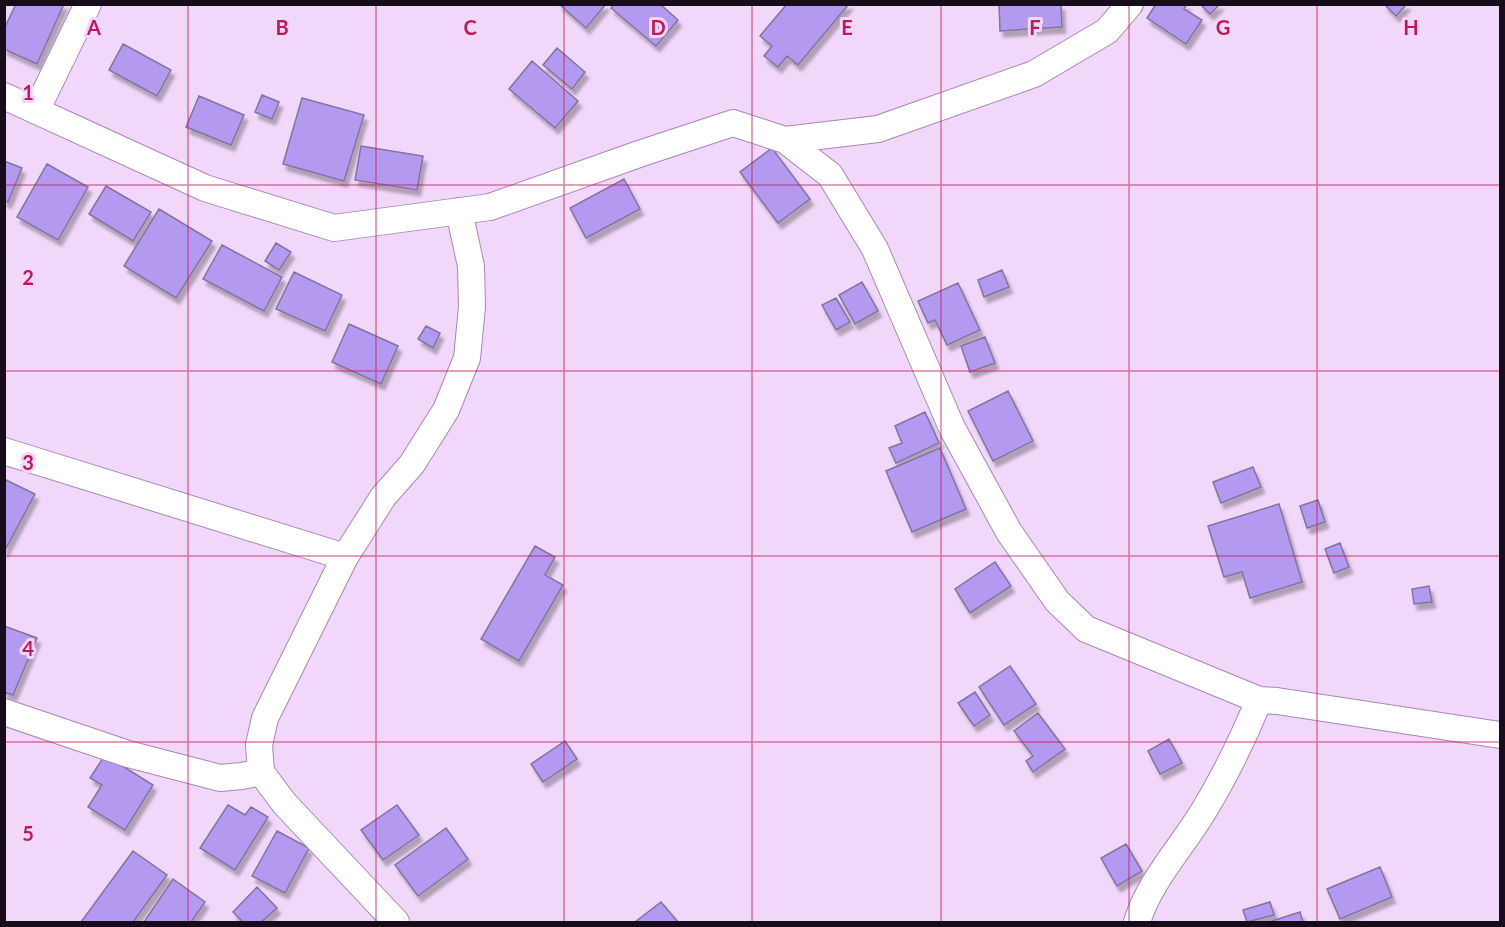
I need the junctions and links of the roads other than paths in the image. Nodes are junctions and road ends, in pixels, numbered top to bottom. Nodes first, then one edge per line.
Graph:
1 (88, 4) edge
2 (1130, 4) edge
3 (4, 96) edge
4 (36, 111) junction
5 (785, 140) junction
6 (459, 211) junction
7 (4, 451) edge
8 (345, 557) junction
9 (1259, 700) junction
10 (4, 711) edge
11 (1500, 735) edge
12 (261, 772) junction
13 (396, 922) edge
14 (1137, 922) edge

1 - 4 street
2 - 5 street
3 - 4 street
4 - 6 street
5 - 6 street
5 - 9 street
6 - 8 street
7 - 8 street
8 - 12 street
9 - 11 street
9 - 14 street
10 - 12 street
12 - 13 street

